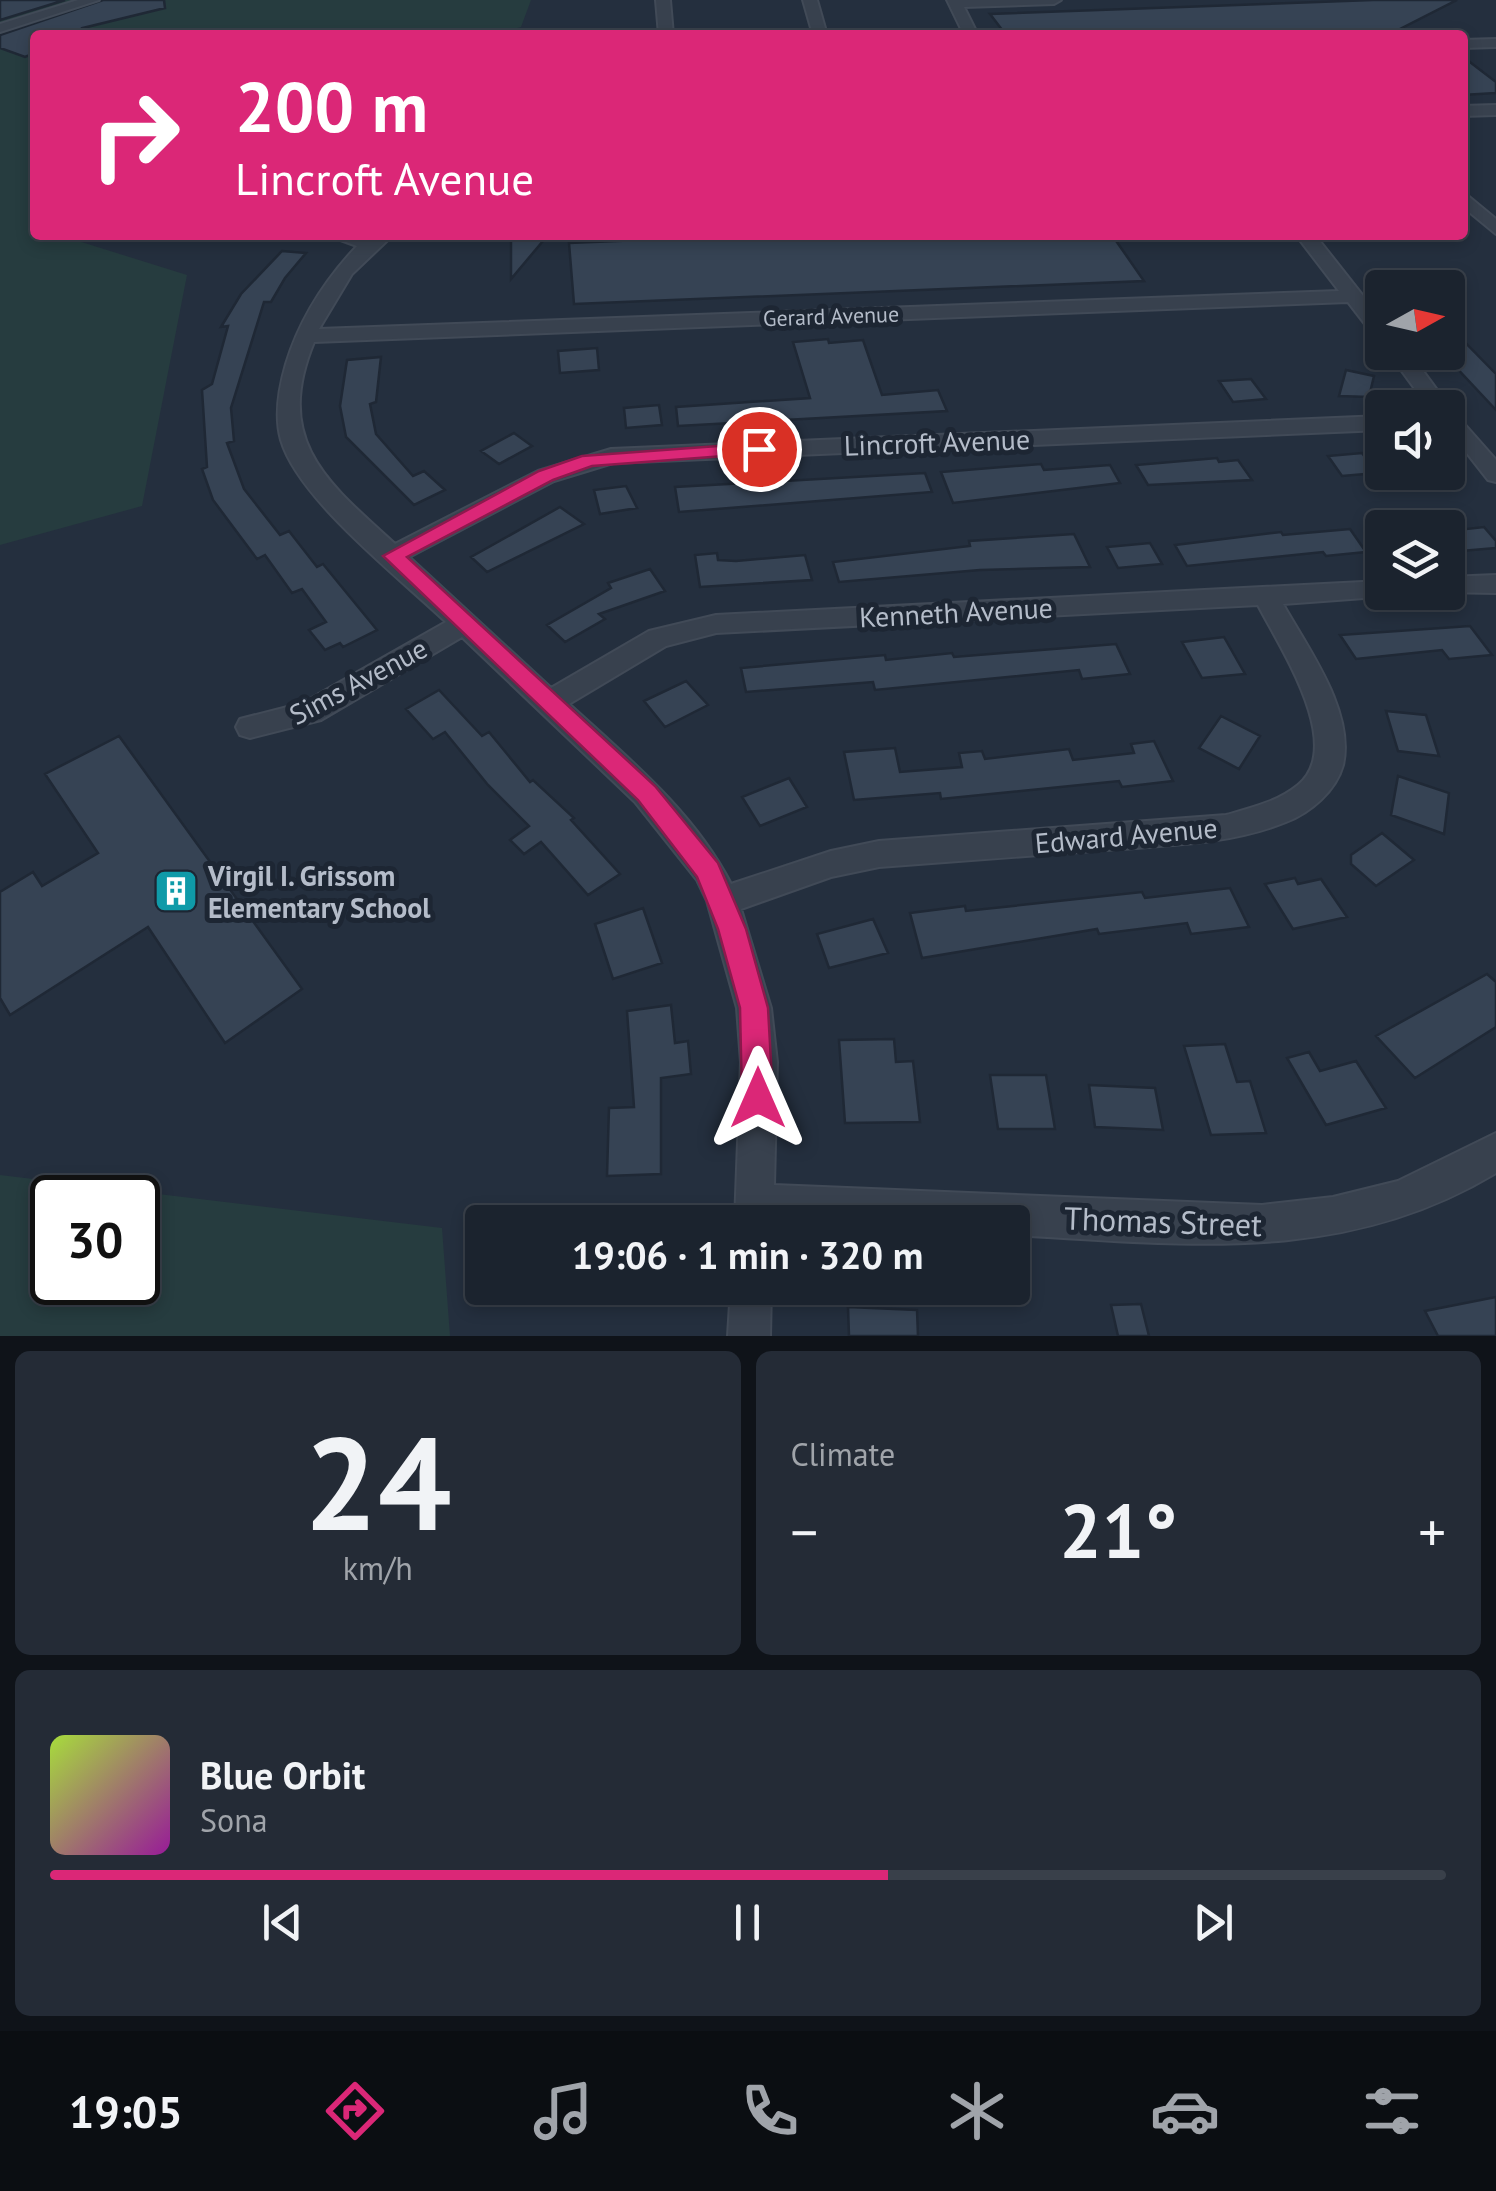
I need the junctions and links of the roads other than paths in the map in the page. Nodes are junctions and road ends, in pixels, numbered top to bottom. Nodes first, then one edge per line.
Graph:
1 (92, 0) edge
2 (663, 0) edge
3 (810, 0) edge
4 (1054, 0) edge
5 (954, 1) edge
6 (0, 28) edge
7 (666, 30) edge
8 (819, 30) edge
9 (968, 30) edge
10 (1496, 43) edge
11 (1468, 44) edge
12 (1496, 110) edge
13 (1468, 111) edge
14 (1468, 202) edge
15 (1496, 229) edge
16 (376, 240) edge
17 (1309, 240) edge
18 (1354, 296) junction
19 (1365, 310) edge
20 (308, 336) junction
21 (1412, 370) edge
22 (1427, 390) edge
23 (1365, 423) edge
24 (1465, 438) edge
25 (1496, 475) edge
26 (393, 556) junction
27 (1496, 584) edge
28 (1465, 585) edge
29 (1365, 591) edge
30 (1266, 596) junction
31 (463, 624) junction
32 (549, 702) junction
33 (250, 727) dead end
34 (722, 901) junction
35 (1496, 1152) edge
36 (754, 1205) edge
37 (1030, 1221) edge
38 (750, 1305) edge
39 (749, 1336) edge

1 - 6 street
2 - 7 street
3 - 8 street
4 - 5 street
5 - 9 street
10 - 11 street
12 - 13 street
14 - 15 street
16 - 20 street
17 - 18 street
18 - 19 street
18 - 20 street, Gerard Avenue
20 - 26 street
21 - 22 street
23 - 26 street, Lincroft Avenue
24 - 25 street
26 - 31 street
27 - 28 street
29 - 30 street, Kenneth Avenue
30 - 32 street, Kenneth Avenue
30 - 34 street, Edward Avenue
31 - 32 street
31 - 33 street, Sims Avenue
32 - 34 street
34 - 36 street
35 - 37 street, Thomas Street
38 - 39 street

